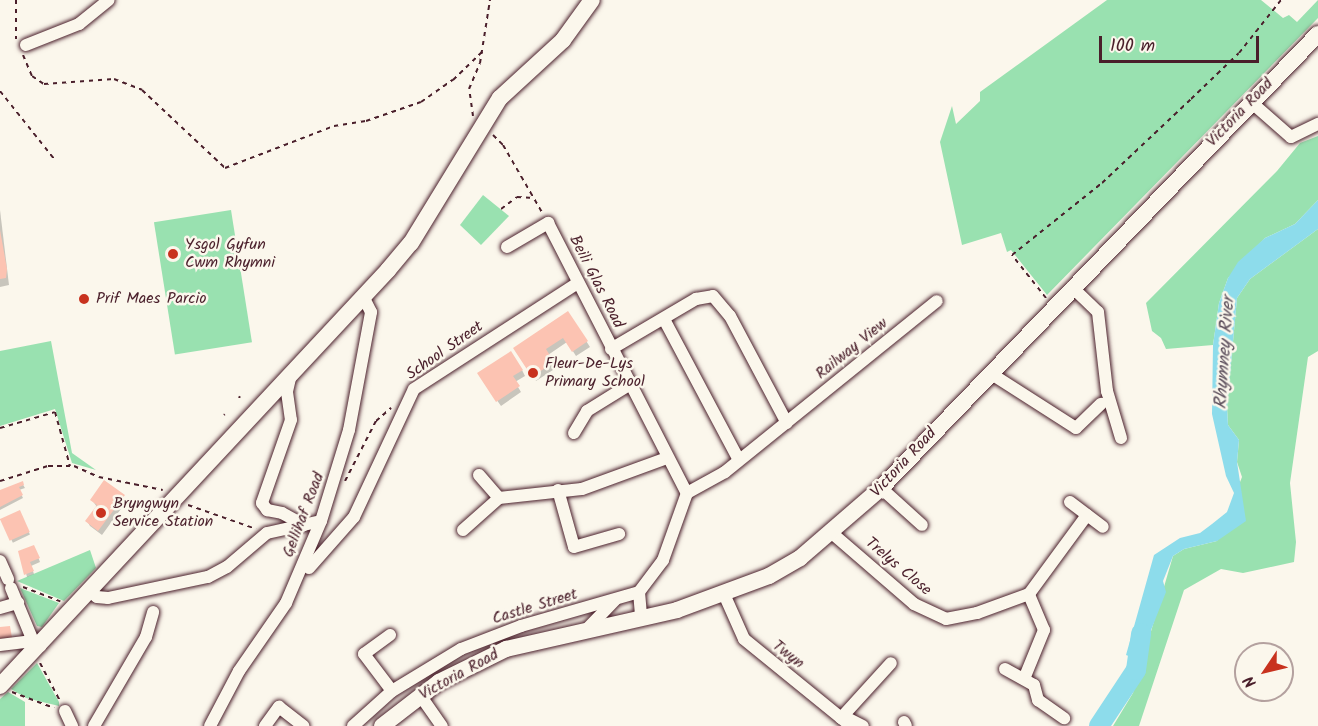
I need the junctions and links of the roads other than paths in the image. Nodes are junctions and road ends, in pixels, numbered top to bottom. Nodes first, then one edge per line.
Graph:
1 (110, 0) edge
2 (592, 0) edge
3 (1318, 34) edge
4 (26, 45) dead end
5 (1251, 102) junction
6 (1318, 124) edge
7 (507, 247) dead end
8 (578, 283) junction
9 (1072, 287) junction
10 (363, 296) junction
11 (937, 301) dead end
12 (665, 321) junction
13 (611, 349) junction
14 (990, 372) junction
15 (291, 374) junction
16 (629, 385) junction
17 (1101, 404) dead end
18 (788, 423) junction
19 (574, 433) dead end
20 (1121, 438) dead end
21 (667, 458) junction
22 (740, 460) junction
23 (479, 475) dead end
24 (881, 488) junction
25 (558, 490) junction
26 (687, 493) junction
27 (499, 498) junction
28 (1070, 502) dead end
29 (1087, 515) junction
30 (321, 521) junction
31 (304, 525) junction
32 (922, 525) dead end
33 (1104, 527) dead end
34 (463, 530) dead end
35 (619, 534) dead end
36 (832, 534) junction
37 (1, 564) edge
38 (309, 568) dead end
39 (90, 591) junction
40 (639, 592) junction
41 (724, 594) junction
42 (1029, 594) junction
43 (618, 597) junction
44 (18, 603) junction
45 (0, 608) edge
46 (153, 612) dead end
47 (641, 617) junction
48 (589, 627) junction
49 (390, 635) dead end
50 (0, 645) edge
51 (37, 649) junction
52 (891, 663) dead end
53 (1005, 669) dead end
54 (1029, 682) junction
55 (1, 685) edge
56 (392, 691) junction
57 (420, 695) junction
58 (65, 711) road end
59 (1064, 718) dead end
60 (846, 722) edge
61 (72, 726) edge
62 (94, 726) edge
63 (210, 726) edge
64 (265, 726) edge
65 (303, 726) edge
66 (353, 726) edge
67 (382, 726) edge
68 (442, 726) edge
69 (863, 726) edge

1 - 4 street
2 - 10 main road
3 - 5 main road, Victoria Road
5 - 6 street
5 - 9 main road, Victoria Road
7 - 8 street, Beili Glas Road
8 - 13 street, Beili Glas Road
8 - 38 street, School Street
9 - 14 main road, Victoria Road
9 - 20 street
10 - 15 main road
10 - 30 street, Gellihaf Road
11 - 18 street, Railway View
12 - 13 street
12 - 18 street
12 - 22 street
13 - 16 street, Beili Glas Road
14 - 17 street
14 - 24 main road, Victoria Road
15 - 31 street
15 - 39 main road
16 - 19 street
16 - 21 street, Beili Glas Road
18 - 22 street, Railway View
21 - 25 street
21 - 26 street, Beili Glas Road
22 - 26 street, Railway View
23 - 27 street
24 - 32 street
24 - 36 main road, Victoria Road
25 - 27 street
25 - 35 street
26 - 40 street
27 - 34 street
28 - 29 street
29 - 33 street
29 - 42 street
30 - 31 street
30 - 63 street, Gellihaf Road
31 - 39 street
36 - 41 main road, Victoria Road
36 - 42 street, Trelys Close
37 - 44 street
39 - 51 main road
40 - 43 street, Castle Street
40 - 47 street
41 - 47 main road, Victoria Road
41 - 60 street, Twyn
42 - 54 street
43 - 48 street
43 - 56 street, Castle Street
44 - 45 street
44 - 51 street
46 - 62 street
47 - 48 main road, Victoria Road
48 - 57 main road, Victoria Road
49 - 56 street
50 - 51 street
51 - 55 main road
52 - 60 street
53 - 54 street
54 - 59 street
56 - 66 street, Castle Street
57 - 67 main road, Victoria Road
57 - 68 street
58 - 61 street
60 - 69 street, Twyn
64 - 65 street

